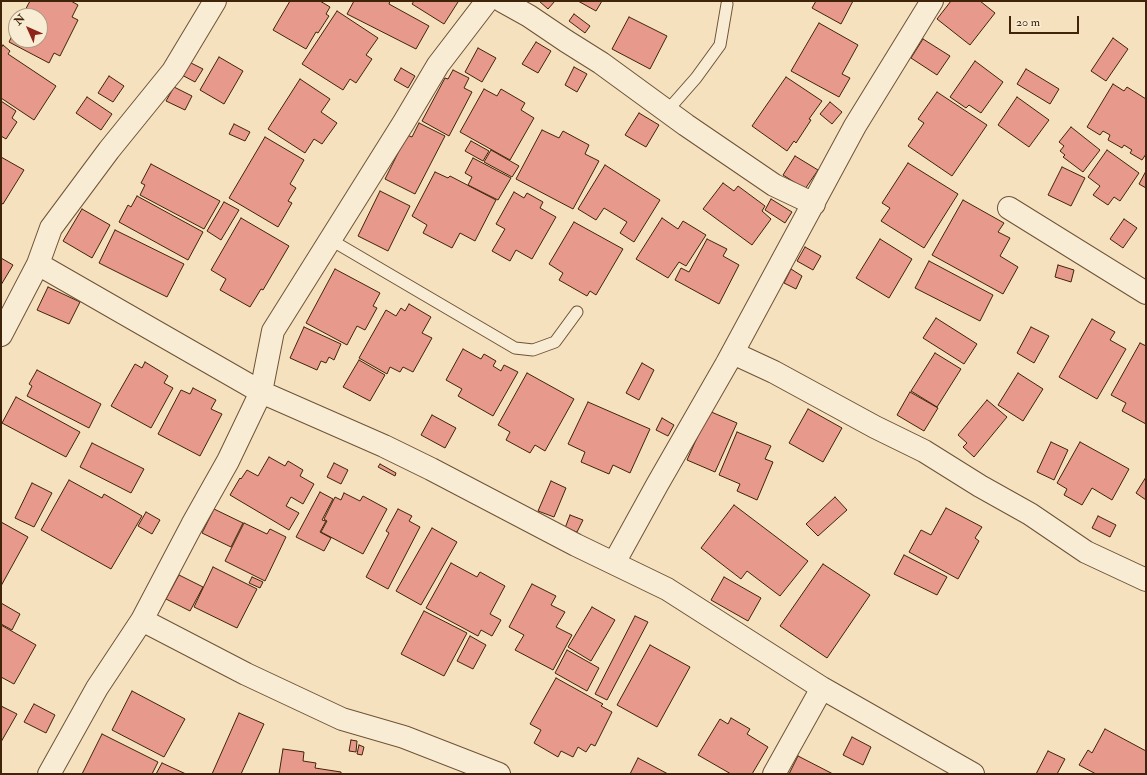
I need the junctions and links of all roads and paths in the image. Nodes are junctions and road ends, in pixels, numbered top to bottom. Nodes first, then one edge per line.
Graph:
1 (215, 1) edge
2 (487, 1) edge
3 (502, 1) edge
4 (932, 1) edge
5 (727, 4) dead end
6 (667, 111) junction
7 (814, 204) junction
8 (1009, 208) dead end
9 (331, 240) junction
10 (38, 264) junction
11 (1146, 293) edge
12 (577, 312) dead end
13 (1, 335) edge
14 (733, 353) junction
15 (261, 392) junction
16 (614, 563) junction
17 (1146, 580) edge
18 (142, 620) junction
19 (822, 688) junction
20 (49, 774) edge
21 (499, 774) edge
22 (774, 774) edge
23 (973, 774) edge

1 - 10 street
2 - 9 street
3 - 6 street
4 - 7 street
5 - 6 lane
6 - 7 street
7 - 14 street
8 - 11 street
9 - 12 lane
9 - 15 street
10 - 13 street
10 - 15 street
14 - 16 street
14 - 17 street
15 - 16 street
15 - 18 street
16 - 19 street
18 - 20 street
18 - 21 street
19 - 22 street
19 - 23 street

